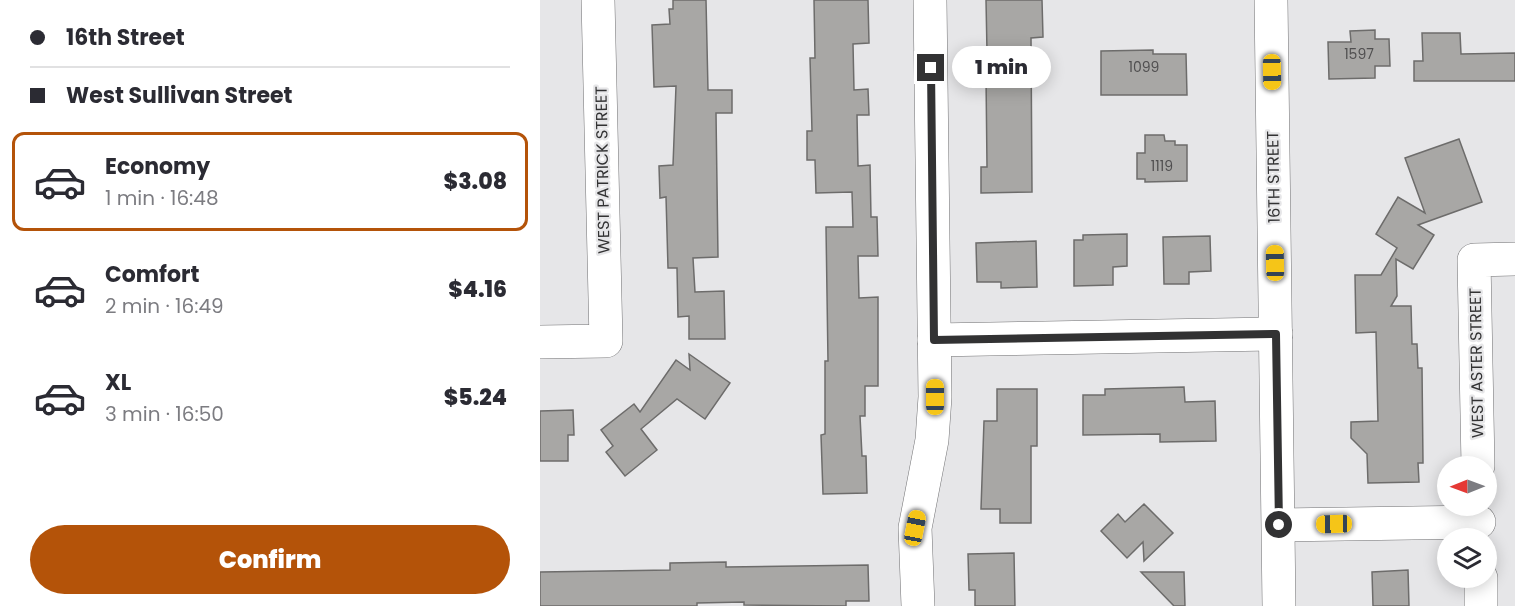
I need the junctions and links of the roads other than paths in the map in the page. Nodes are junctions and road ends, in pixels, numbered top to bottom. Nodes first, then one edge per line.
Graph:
1 (598, 0) edge
2 (930, 0) edge
3 (1270, 0) edge
4 (1515, 259) edge
5 (1276, 334) junction
6 (934, 340) junction
7 (540, 342) edge
8 (1478, 456) edge
9 (1479, 522) edge
10 (1279, 525) junction
11 (1481, 588) edge
12 (918, 606) edge
13 (1279, 606) edge
14 (1481, 606) edge

1 - 7 street, WEST PATRICK STREET
2 - 6 street
3 - 5 street, 16TH STREET
4 - 8 street, WEST ASTER STREET
5 - 6 street
5 - 10 street, 16TH STREET
6 - 12 street
9 - 10 street
10 - 13 street, 16TH STREET
11 - 14 street

